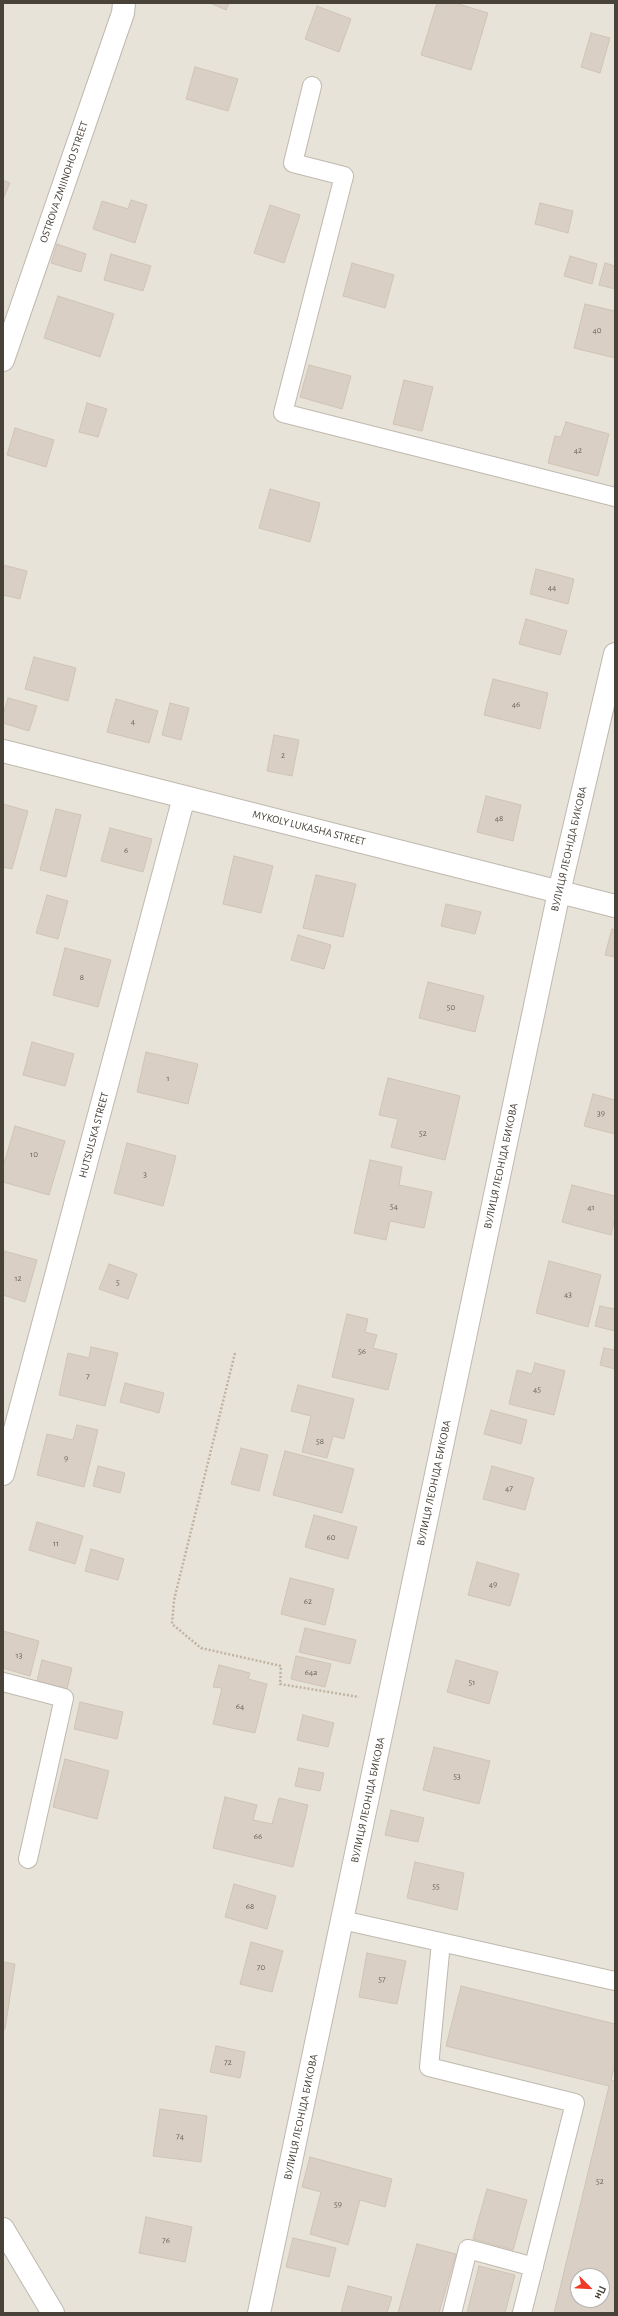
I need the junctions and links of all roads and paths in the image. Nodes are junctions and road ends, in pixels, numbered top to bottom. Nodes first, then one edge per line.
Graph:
1 (124, 3) edge
2 (312, 86) dead end
3 (3, 360) edge
4 (615, 497) edge
5 (615, 654) edge
6 (3, 750) edge
7 (184, 797) junction
8 (559, 892) junction
9 (615, 906) edge
10 (235, 1353) dead end
11 (3, 1474) edge
12 (3, 1682) edge
13 (388, 1702) junction
14 (28, 1859) dead end
15 (342, 1920) junction
16 (441, 1942) junction
17 (615, 1981) edge
18 (3, 2229) edge
19 (534, 2267) junction
20 (52, 2313) edge
21 (259, 2313) edge
22 (452, 2313) edge
23 (522, 2313) edge

1 - 3 street, OSTROVA ZMIINOHO STREET
2 - 4 lane
5 - 8 street, ВУЛИЦЯ ЛЕОНІДА БИКОВА
6 - 7 street, MYKOLY LUKASHA STREET
7 - 8 street, MYKOLY LUKASHA STREET
7 - 11 street, HUTSULSKA STREET
8 - 9 street, MYKOLY LUKASHA STREET
8 - 13 street, ВУЛИЦЯ ЛЕОНІДА БИКОВА
10 - 13 path
12 - 14 lane
13 - 15 street, ВУЛИЦЯ ЛЕОНІДА БИКОВА
15 - 16 lane
15 - 21 street, ВУЛИЦЯ ЛЕОНІДА БИКОВА
16 - 17 lane
16 - 19 lane
18 - 20 street
19 - 22 lane
19 - 23 lane

